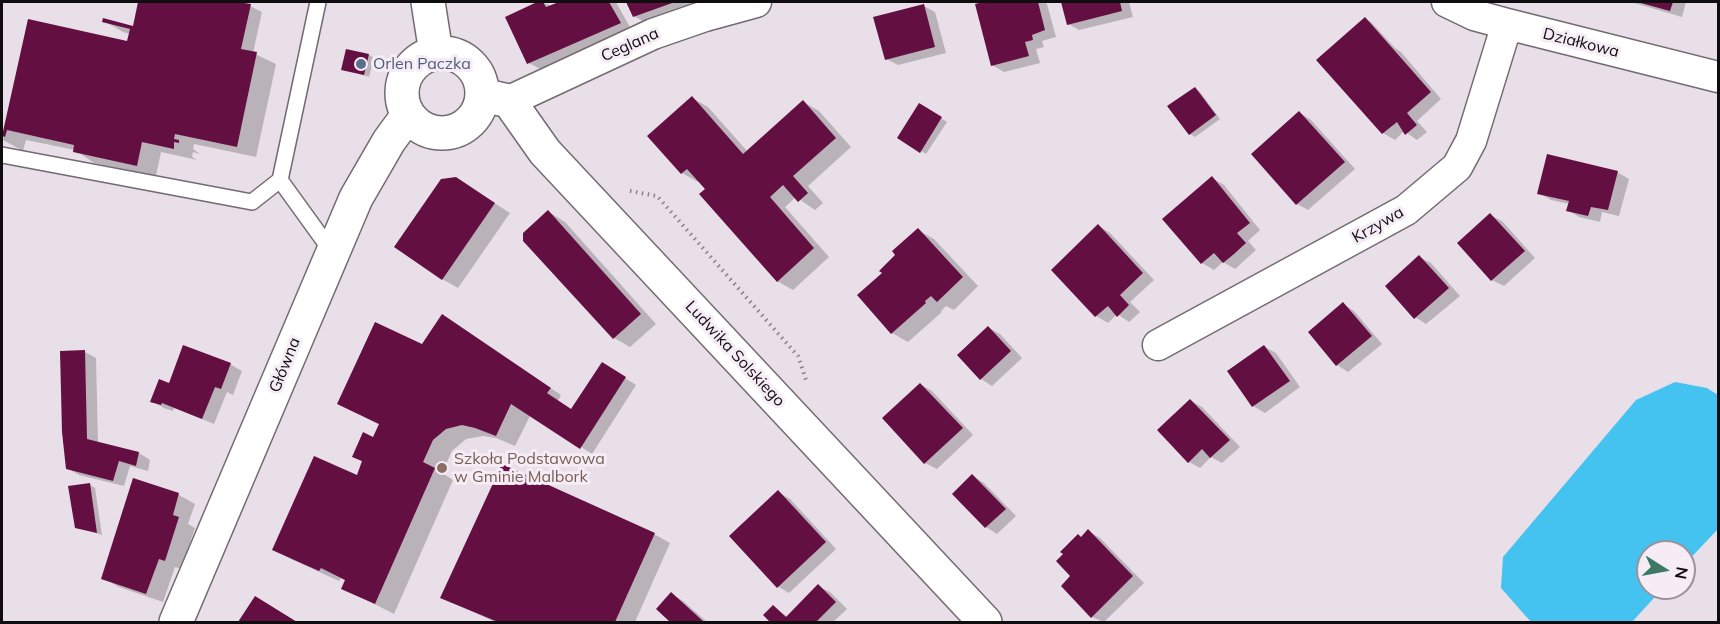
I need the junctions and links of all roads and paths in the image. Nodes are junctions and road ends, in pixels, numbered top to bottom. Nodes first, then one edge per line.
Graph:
1 (318, 2) edge
2 (428, 2) edge
3 (756, 2) edge
4 (1447, 2) edge
5 (1507, 24) junction
6 (436, 53) junction
7 (1719, 76) edge
8 (496, 98) junction
9 (408, 115) junction
10 (2, 155) edge
11 (280, 180) junction
12 (332, 252) junction
13 (1158, 345) dead end
14 (176, 622) edge
15 (985, 622) edge

1 - 11 lane
2 - 6 street
3 - 8 street, Ceglana
4 - 5 street, Działkowa
5 - 7 street, Działkowa
5 - 13 street, Krzywa
6 - 8 street
6 - 9 street
8 - 9 street
8 - 15 street, Ludwika Solskiego
9 - 12 street, Główna
10 - 11 lane
11 - 12 lane
12 - 14 street, Główna

